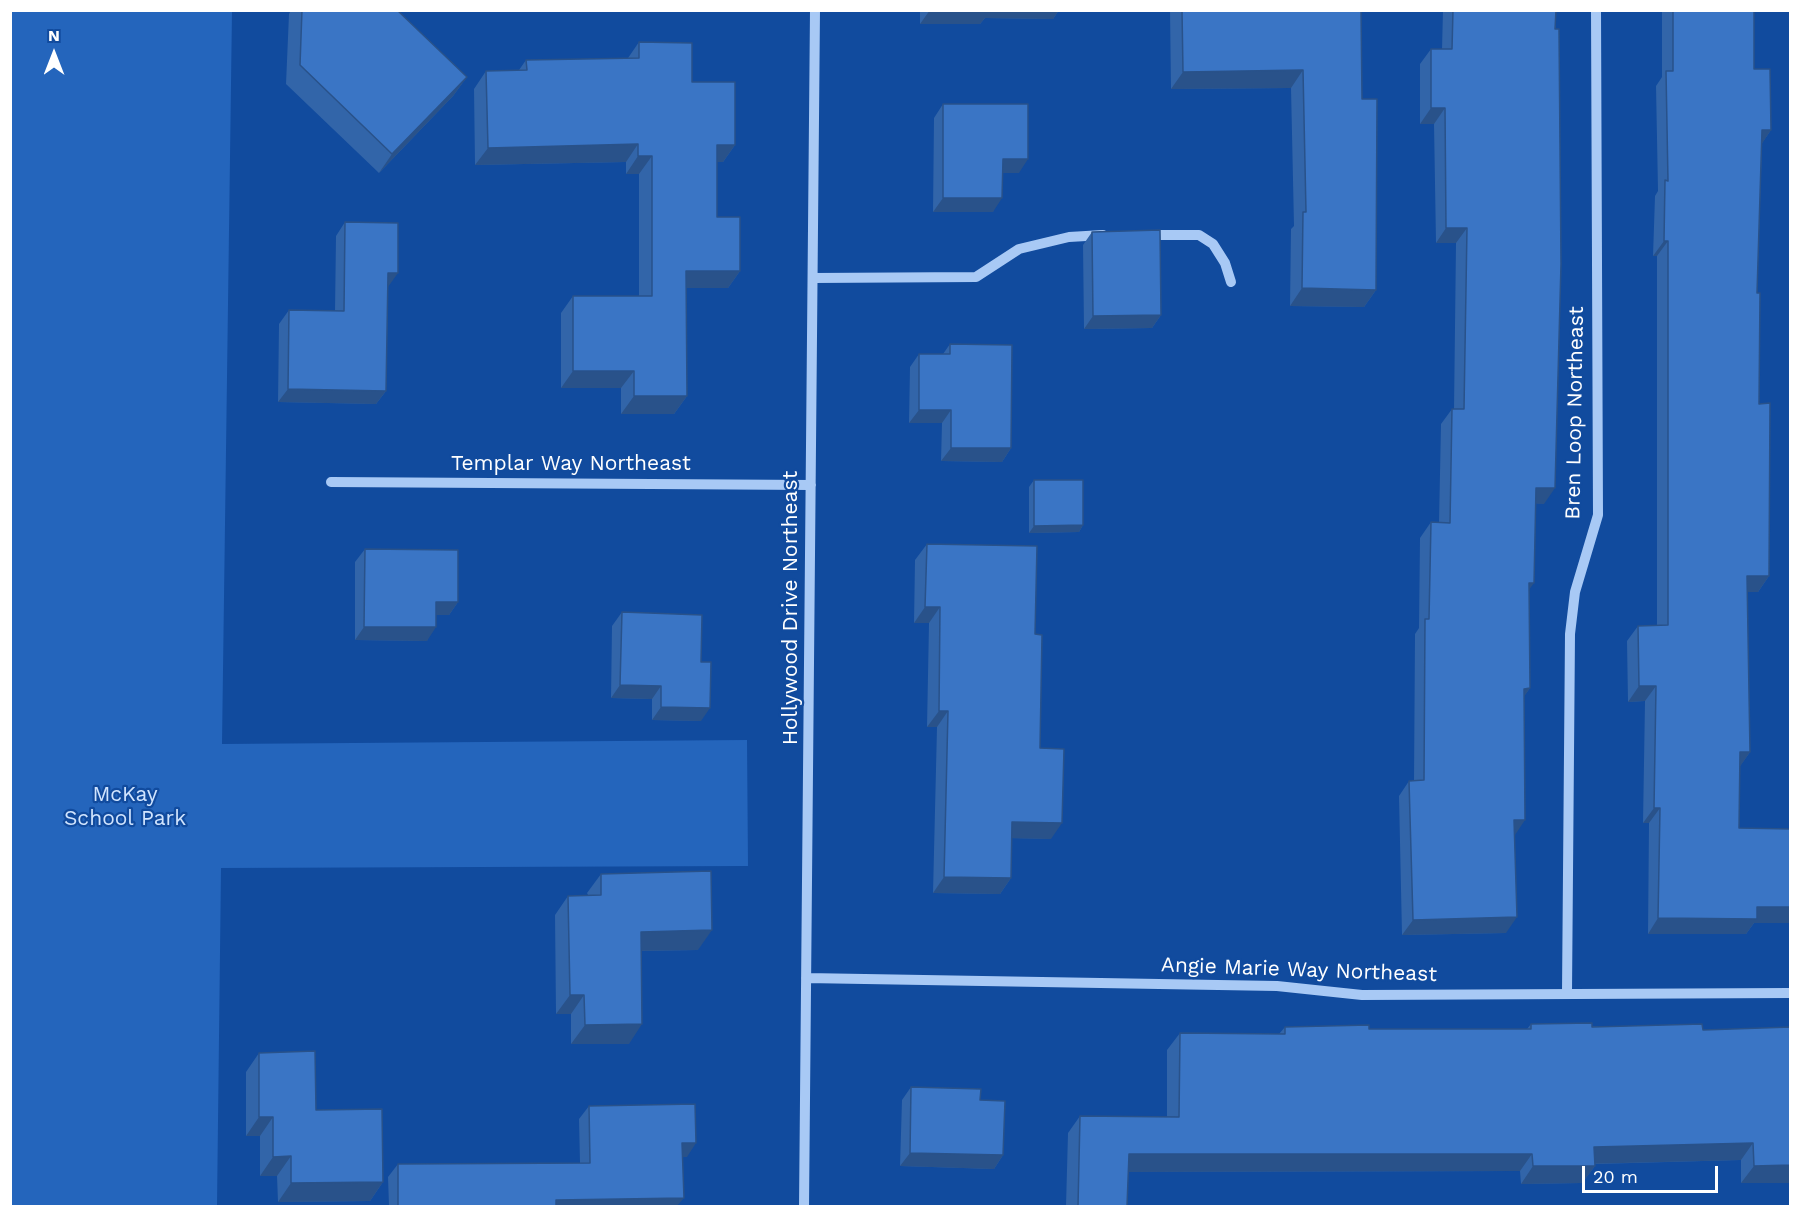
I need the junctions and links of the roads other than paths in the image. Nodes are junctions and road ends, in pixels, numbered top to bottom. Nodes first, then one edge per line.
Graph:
1 (815, 10) edge
2 (1596, 10) edge
3 (813, 278) junction
4 (1232, 282) dead end
5 (331, 482) dead end
6 (811, 485) junction
7 (806, 978) junction
8 (1568, 992) junction
9 (1791, 993) edge
10 (804, 1206) edge

1 - 3 street, Hollywood Drive Northeast
2 - 8 street, Bren Loop Northeast
3 - 4 street
3 - 6 street, Hollywood Drive Northeast
5 - 6 street, Templar Way Northeast
6 - 7 street, Hollywood Drive Northeast
7 - 8 street, Angie Marie Way Northeast
7 - 10 street, Hollywood Drive Northeast
8 - 9 street, Angie Marie Way Northeast

